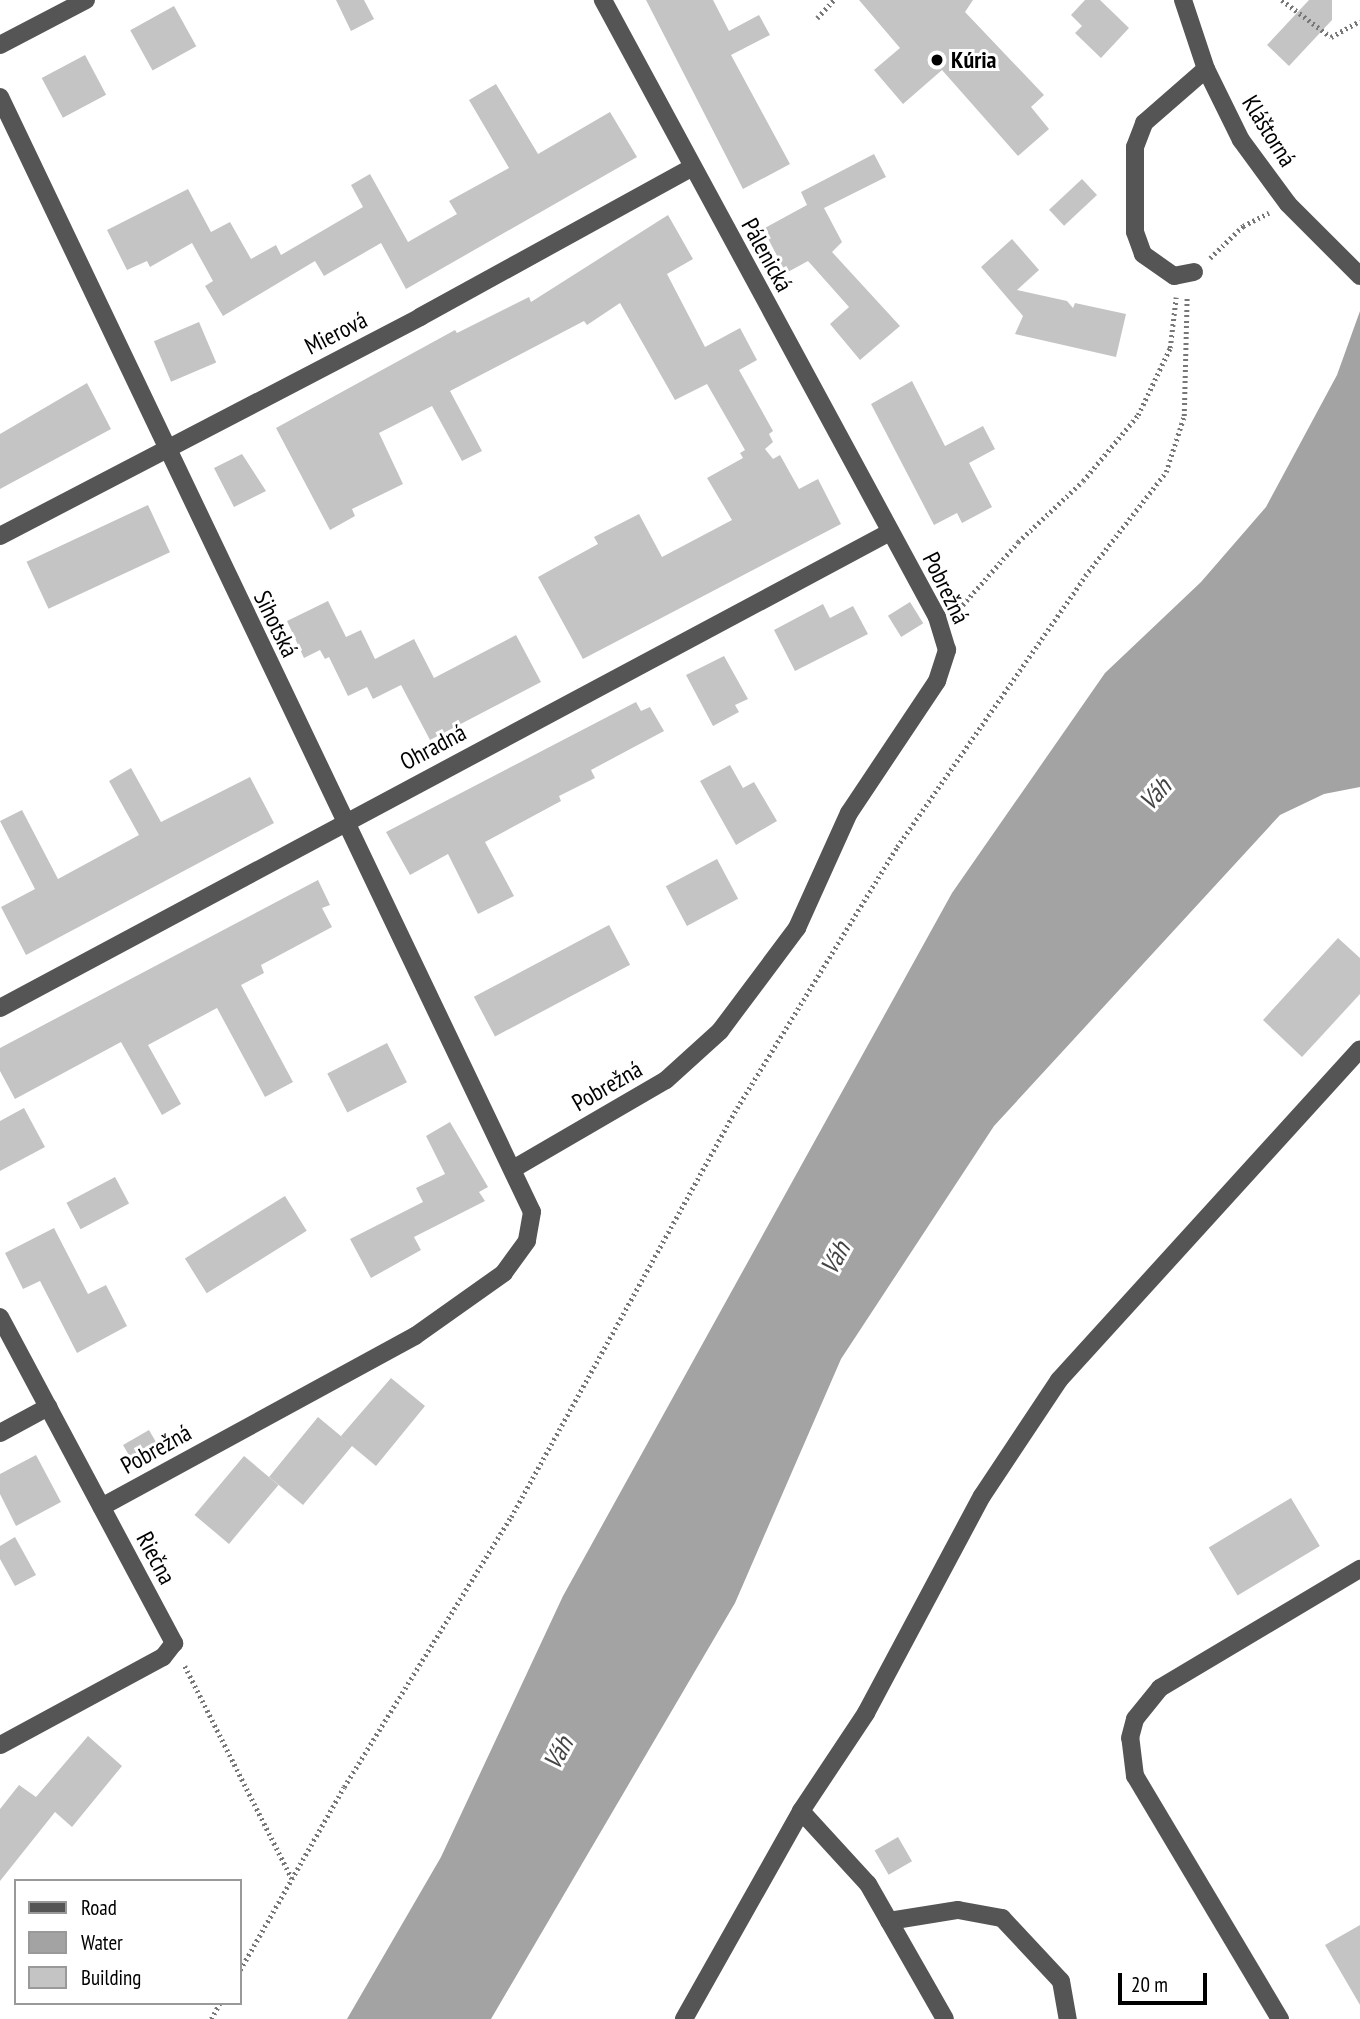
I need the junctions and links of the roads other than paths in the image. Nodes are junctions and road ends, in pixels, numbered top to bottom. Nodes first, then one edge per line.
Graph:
1 (86, 0) edge
2 (603, 0) edge
3 (1183, 0) edge
4 (0, 45) edge
5 (1206, 69) junction
6 (0, 97) edge
7 (691, 168) junction
8 (1355, 271) edge
9 (1188, 274) road end
10 (166, 449) junction
11 (890, 532) junction
12 (0, 536) edge
13 (344, 822) junction
14 (0, 1009) edge
15 (1360, 1049) edge
16 (513, 1169) junction
17 (0, 1317) edge
18 (48, 1407) junction
19 (0, 1433) edge
20 (102, 1507) junction
21 (1360, 1569) edge
22 (0, 1745) edge
23 (801, 1811) junction
24 (889, 1921) junction
25 (684, 2019) edge
26 (945, 2019) edge
27 (1068, 2019) edge
28 (1280, 2019) edge

1 - 4 street
2 - 7 street, Pálenická
3 - 5 street, Kláštorná
5 - 8 street, Kláštorná
5 - 9 street
6 - 10 street, Sihotská
7 - 10 street, Mierová
7 - 11 street, Pálenická
10 - 12 street, Mierová
10 - 13 street, Sihotská
11 - 13 street, Ohradná
11 - 16 street, Pobrežná
13 - 14 street, Ohradná
13 - 16 street, Sihotská
15 - 23 street
16 - 20 street, Pobrežná
17 - 18 street, Riečna
18 - 19 street
18 - 20 street, Riečna
20 - 22 street, Riečna
21 - 28 street
23 - 24 street
23 - 25 street
24 - 26 street
24 - 27 street

